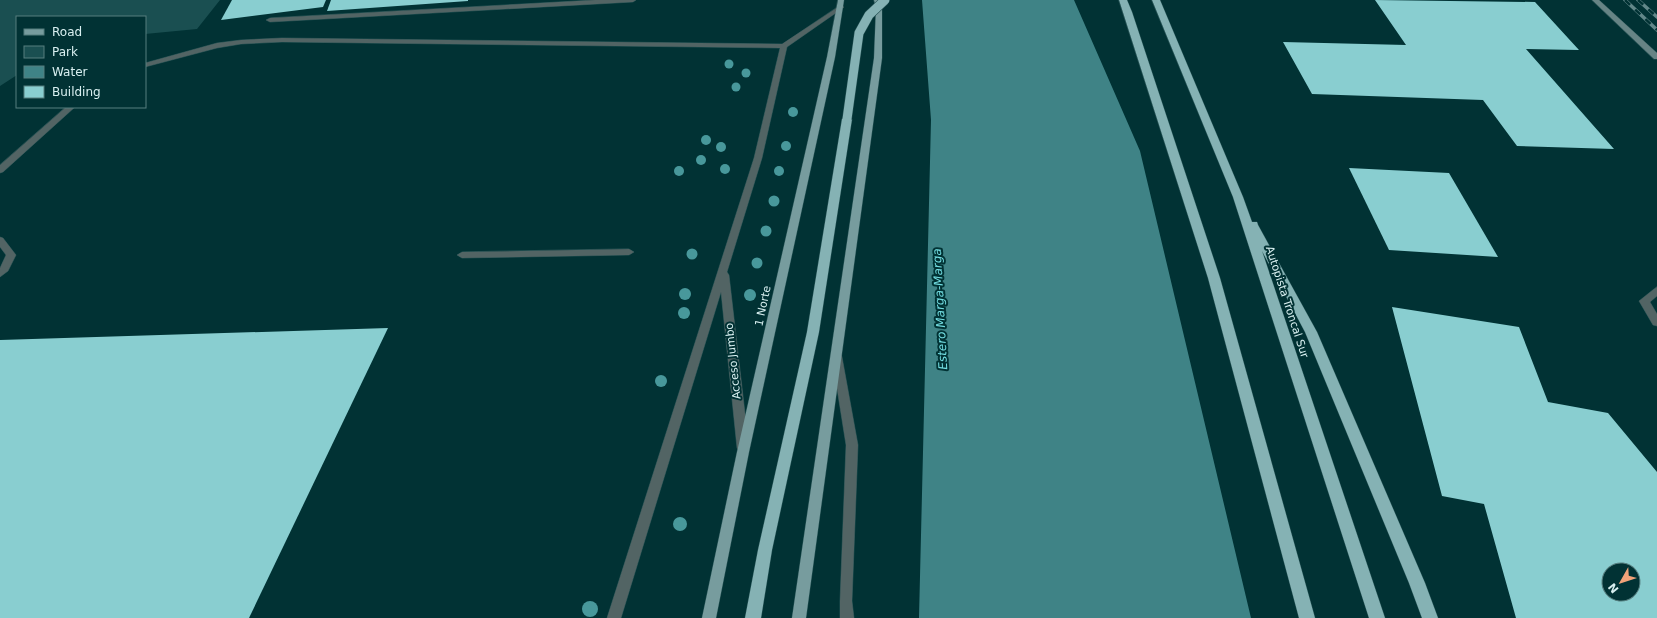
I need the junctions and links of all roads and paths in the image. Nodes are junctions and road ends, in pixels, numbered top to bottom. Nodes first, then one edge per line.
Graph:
1 (633, 0) edge
2 (877, 0) edge
3 (885, 0) edge
4 (1123, 0) edge
5 (1156, 0) edge
6 (1595, 0) edge
7 (841, 3) edge
8 (270, 20) dead end
9 (784, 46) junction
10 (1657, 58) edge
11 (146, 66) edge
12 (70, 108) edge
13 (0, 170) edge
14 (1238, 197) junction
15 (0, 240) edge
16 (629, 252) dead end
17 (462, 255) dead end
18 (723, 271) junction
19 (0, 274) edge
20 (1657, 291) edge
21 (1657, 322) edge
22 (836, 348) junction
23 (743, 452) junction
24 (614, 618) edge
25 (709, 618) edge
26 (753, 618) edge
27 (799, 618) edge
28 (847, 618) edge
29 (1308, 618) edge
30 (1377, 618) edge
31 (1430, 618) edge

1 - 8 lane
2 - 22 main road
3 - 26 highway, bridge
4 - 29 highway
5 - 14 highway, Autopista Troncal Sur
6 - 10 main road
7 - 9 lane
7 - 23 main road, 1 Norte
9 - 11 lane
9 - 18 lane
12 - 13 lane
14 - 30 highway, Autopista Troncal Sur
14 - 31 highway
15 - 19 lane
16 - 17 lane
18 - 23 lane, Acceso Jumbo
18 - 24 lane
20 - 21 lane
22 - 27 main road
22 - 28 lane
23 - 25 main road, 1 Norte

